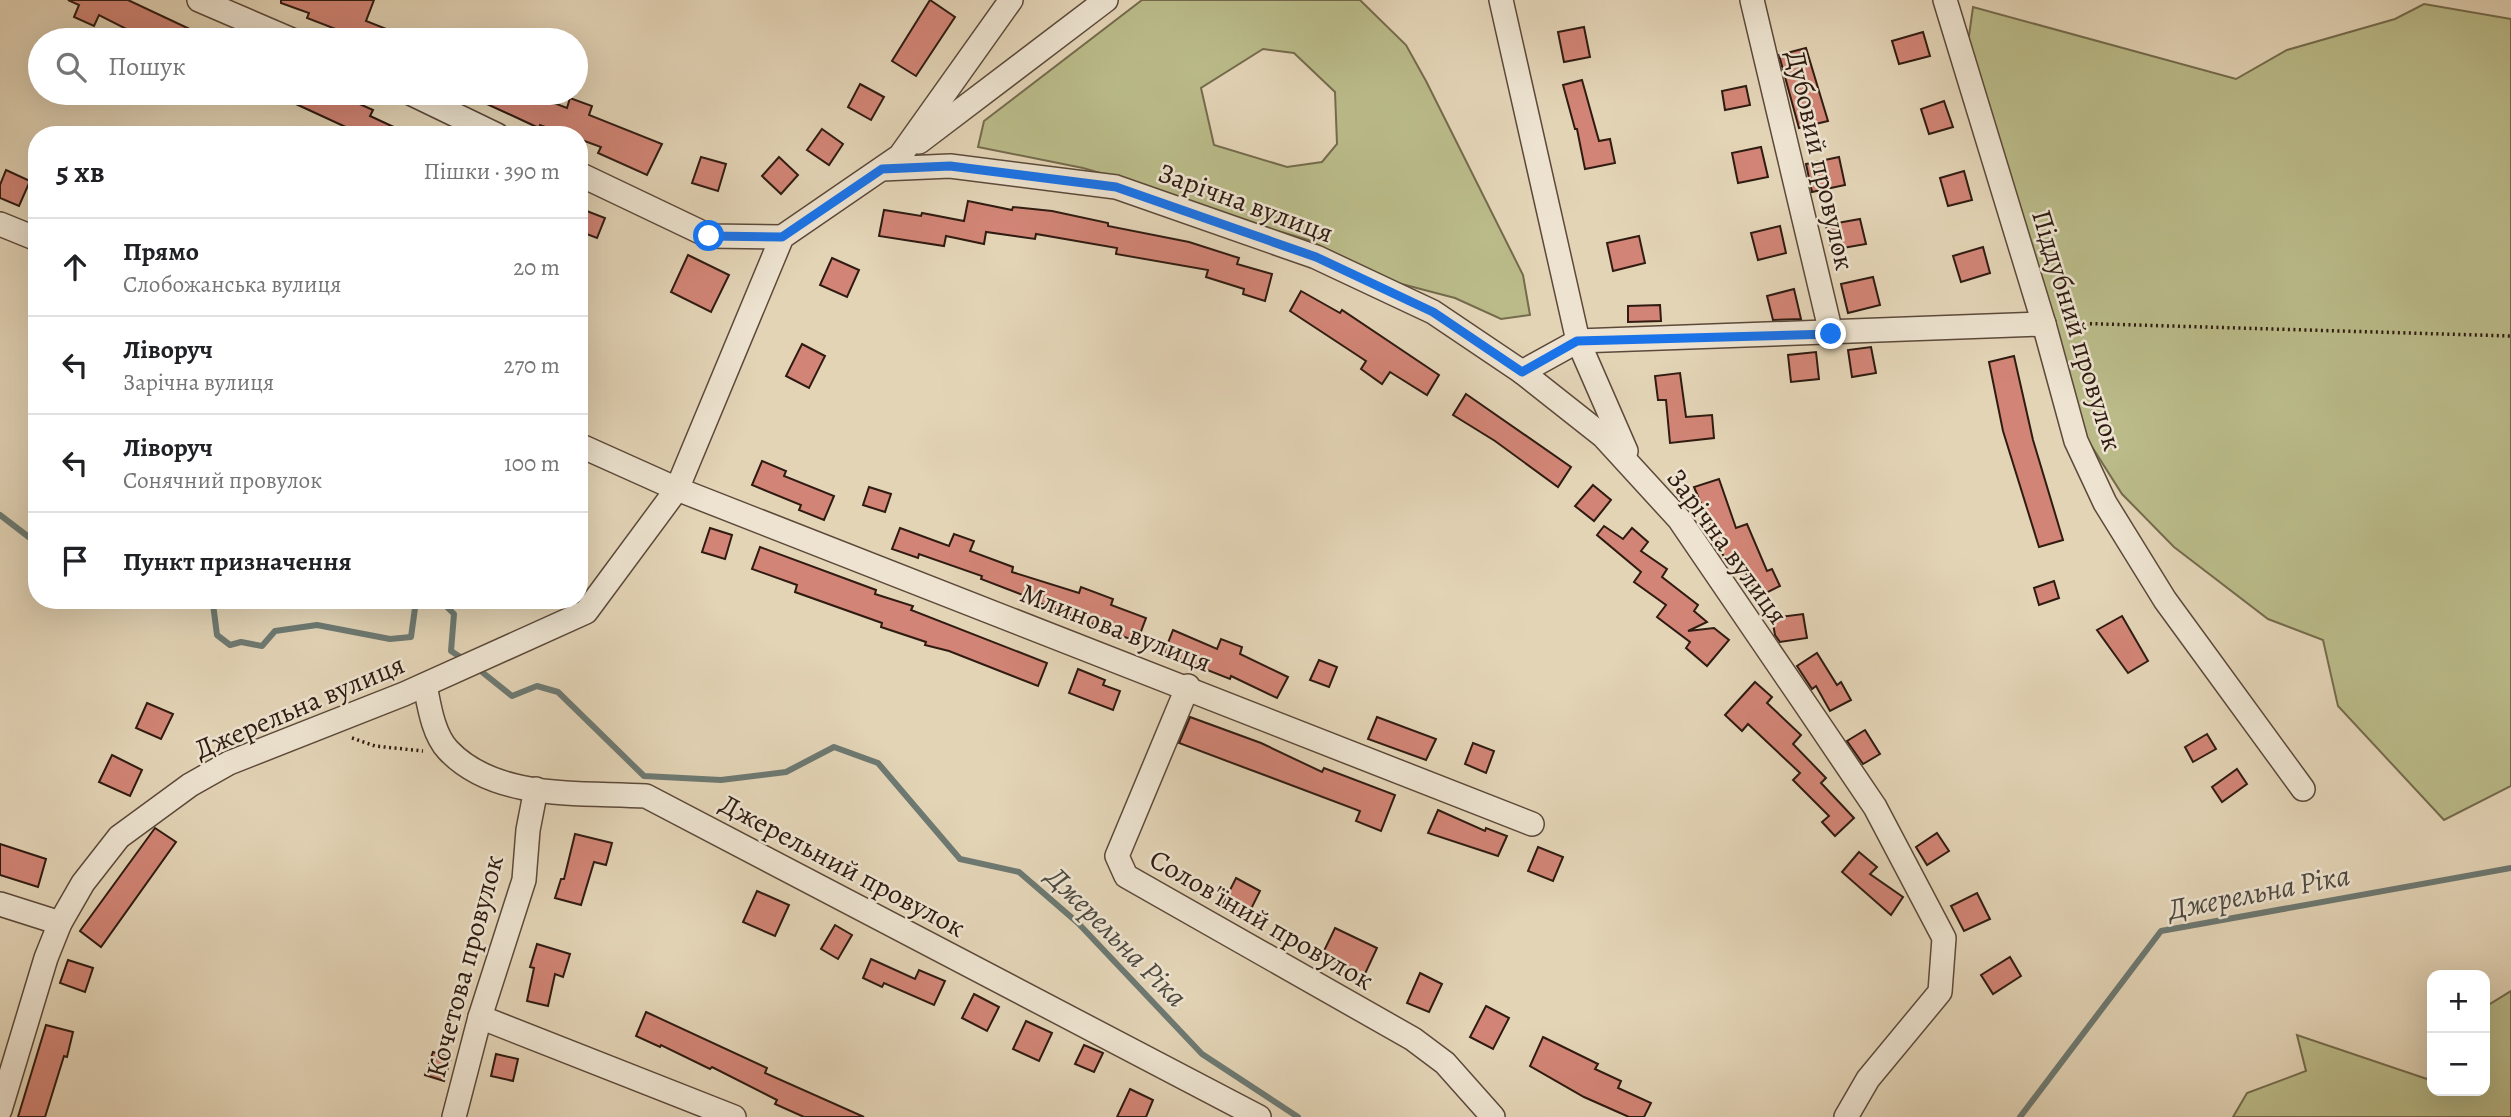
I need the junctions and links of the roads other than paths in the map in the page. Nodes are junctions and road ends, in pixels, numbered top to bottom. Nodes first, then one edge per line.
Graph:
1 (199, 0) edge
2 (1011, 0) edge
3 (1106, 0) edge
4 (1501, 0) edge
5 (1752, 0) edge
6 (1945, 0) edge
7 (264, 28) edge
8 (435, 105) edge
9 (478, 126) edge
10 (891, 163) junction
11 (588, 178) edge
12 (0, 224) edge
13 (28, 235) edge
14 (782, 237) junction
15 (2044, 324) junction
16 (1831, 334) junction
17 (1577, 341) junction
18 (1522, 372) junction
19 (588, 449) edge
20 (1634, 470) junction
21 (677, 489) junction
22 (433, 681) junction
23 (1188, 686) junction
24 (536, 789) junction
25 (2303, 789) dead end
26 (1532, 824) dead end
27 (0, 904) edge
28 (61, 923) junction
29 (480, 1017) junction
30 (0, 1110) edge
31 (454, 1117) edge
32 (734, 1117) edge
33 (1258, 1117) edge
34 (1493, 1117) edge
35 (1846, 1117) edge

1 - 7 street
2 - 10 street
3 - 10 street
4 - 17 street
5 - 16 street, Дубовий провулок
6 - 15 street, Піддубний провулок
8 - 9 street
10 - 14 street
10 - 18 street, Зарічна вулиця
11 - 14 street
12 - 13 street
14 - 21 street
15 - 16 street
15 - 25 street, Піддубний провулок
16 - 17 street
17 - 18 street
17 - 20 street
18 - 20 street, Зарічна вулиця
19 - 21 street, Млинова вулиця
20 - 35 street, Зарічна вулиця
21 - 22 street, Джерельна вулиця
21 - 23 street, Млинова вулиця
22 - 24 street, Джерельний провулок
22 - 28 street, Джерельна вулиця
23 - 26 street, Млинова вулиця
23 - 34 street, Солов'їний провулок
24 - 29 street, Кочетова провулок
24 - 33 street, Джерельний провулок
27 - 28 street
28 - 30 street, Джерельна вулиця
29 - 31 street, Кочетова провулок
29 - 32 street

